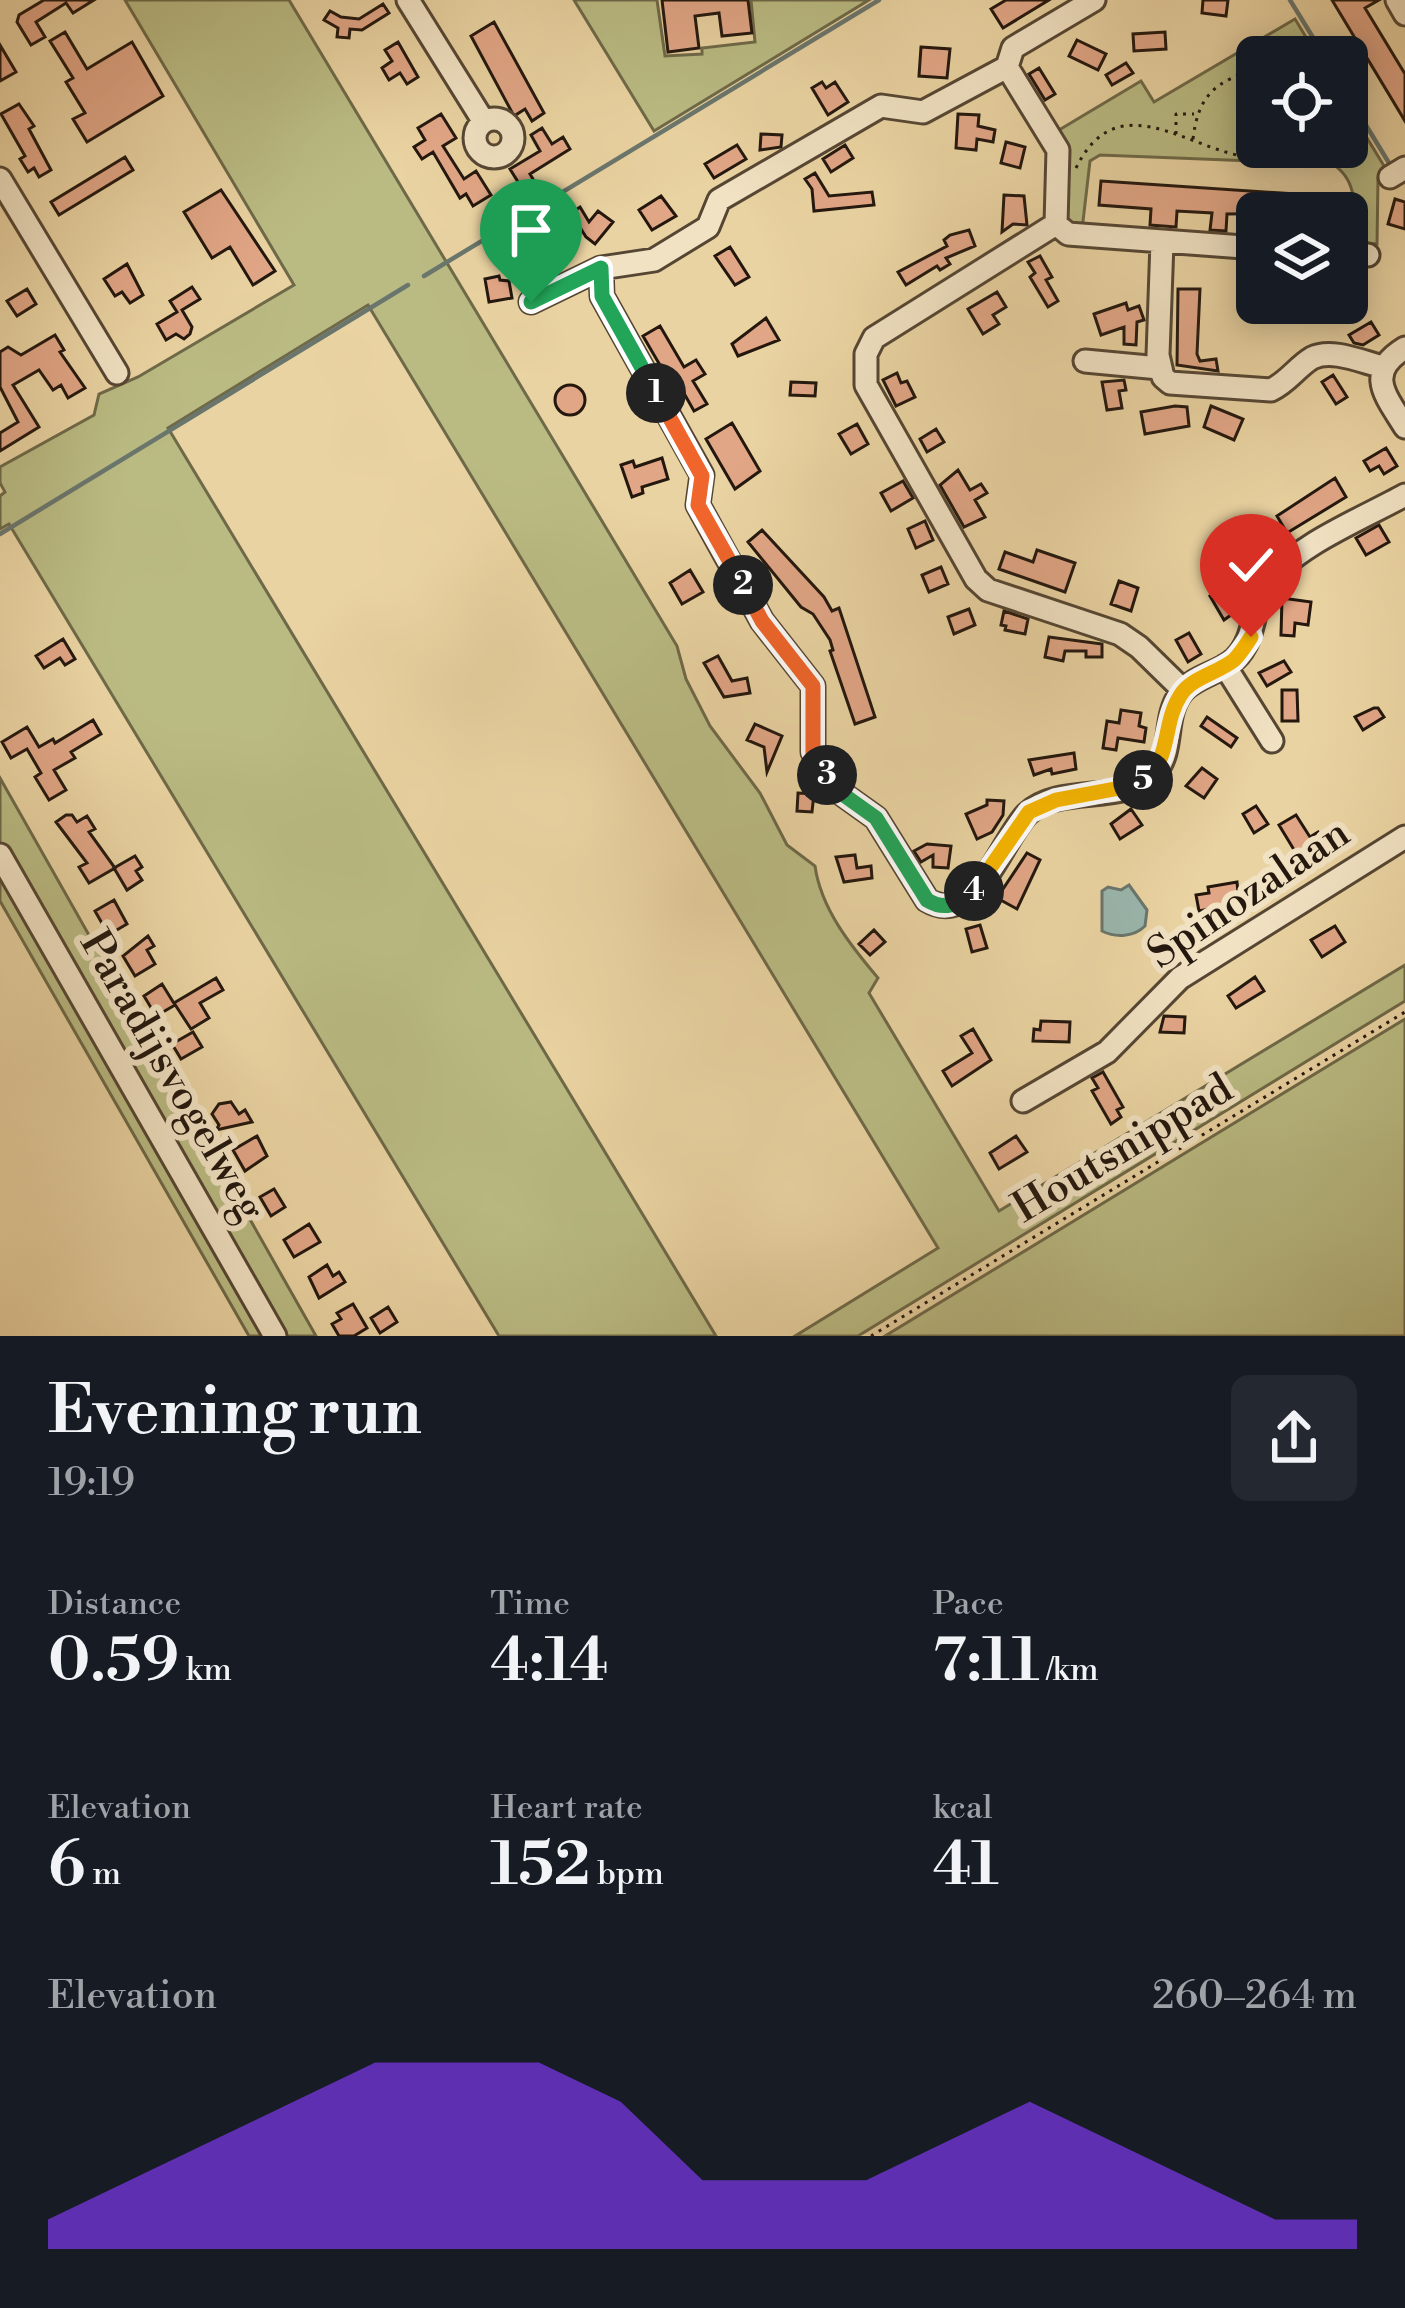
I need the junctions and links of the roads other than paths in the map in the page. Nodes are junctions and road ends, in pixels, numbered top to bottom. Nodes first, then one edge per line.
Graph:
1 (408, 0) edge
2 (1094, 0) edge
3 (1396, 0) edge
4 (1405, 14) edge
5 (1007, 67) junction
6 (484, 122) dead end
7 (0, 179) edge
8 (1056, 224) junction
9 (1162, 242) junction
10 (1236, 247) edge
11 (601, 268) junction
12 (531, 302) dead end
13 (1405, 348) edge
14 (1085, 362) dead end
15 (1383, 367) junction
16 (1159, 368) junction
17 (117, 373) dead end
18 (1405, 427) edge
19 (1405, 495) edge
20 (1225, 666) junction
21 (1183, 690) junction
22 (1272, 741) dead end
23 (1405, 837) edge
24 (0, 855) edge
25 (1023, 1101) dead end
26 (275, 1336) edge

1 - 6 street
2 - 5 street
3 - 4 street
5 - 8 street
5 - 11 street
7 - 17 street
8 - 9 street
8 - 21 street
9 - 10 street
9 - 16 street
11 - 12 street
11 - 21 street
13 - 15 street
14 - 16 street
15 - 16 street
15 - 18 street
19 - 20 street
20 - 21 street
20 - 22 street
23 - 25 street, Spinozalaan
24 - 26 street, Paradijsvogelweg

